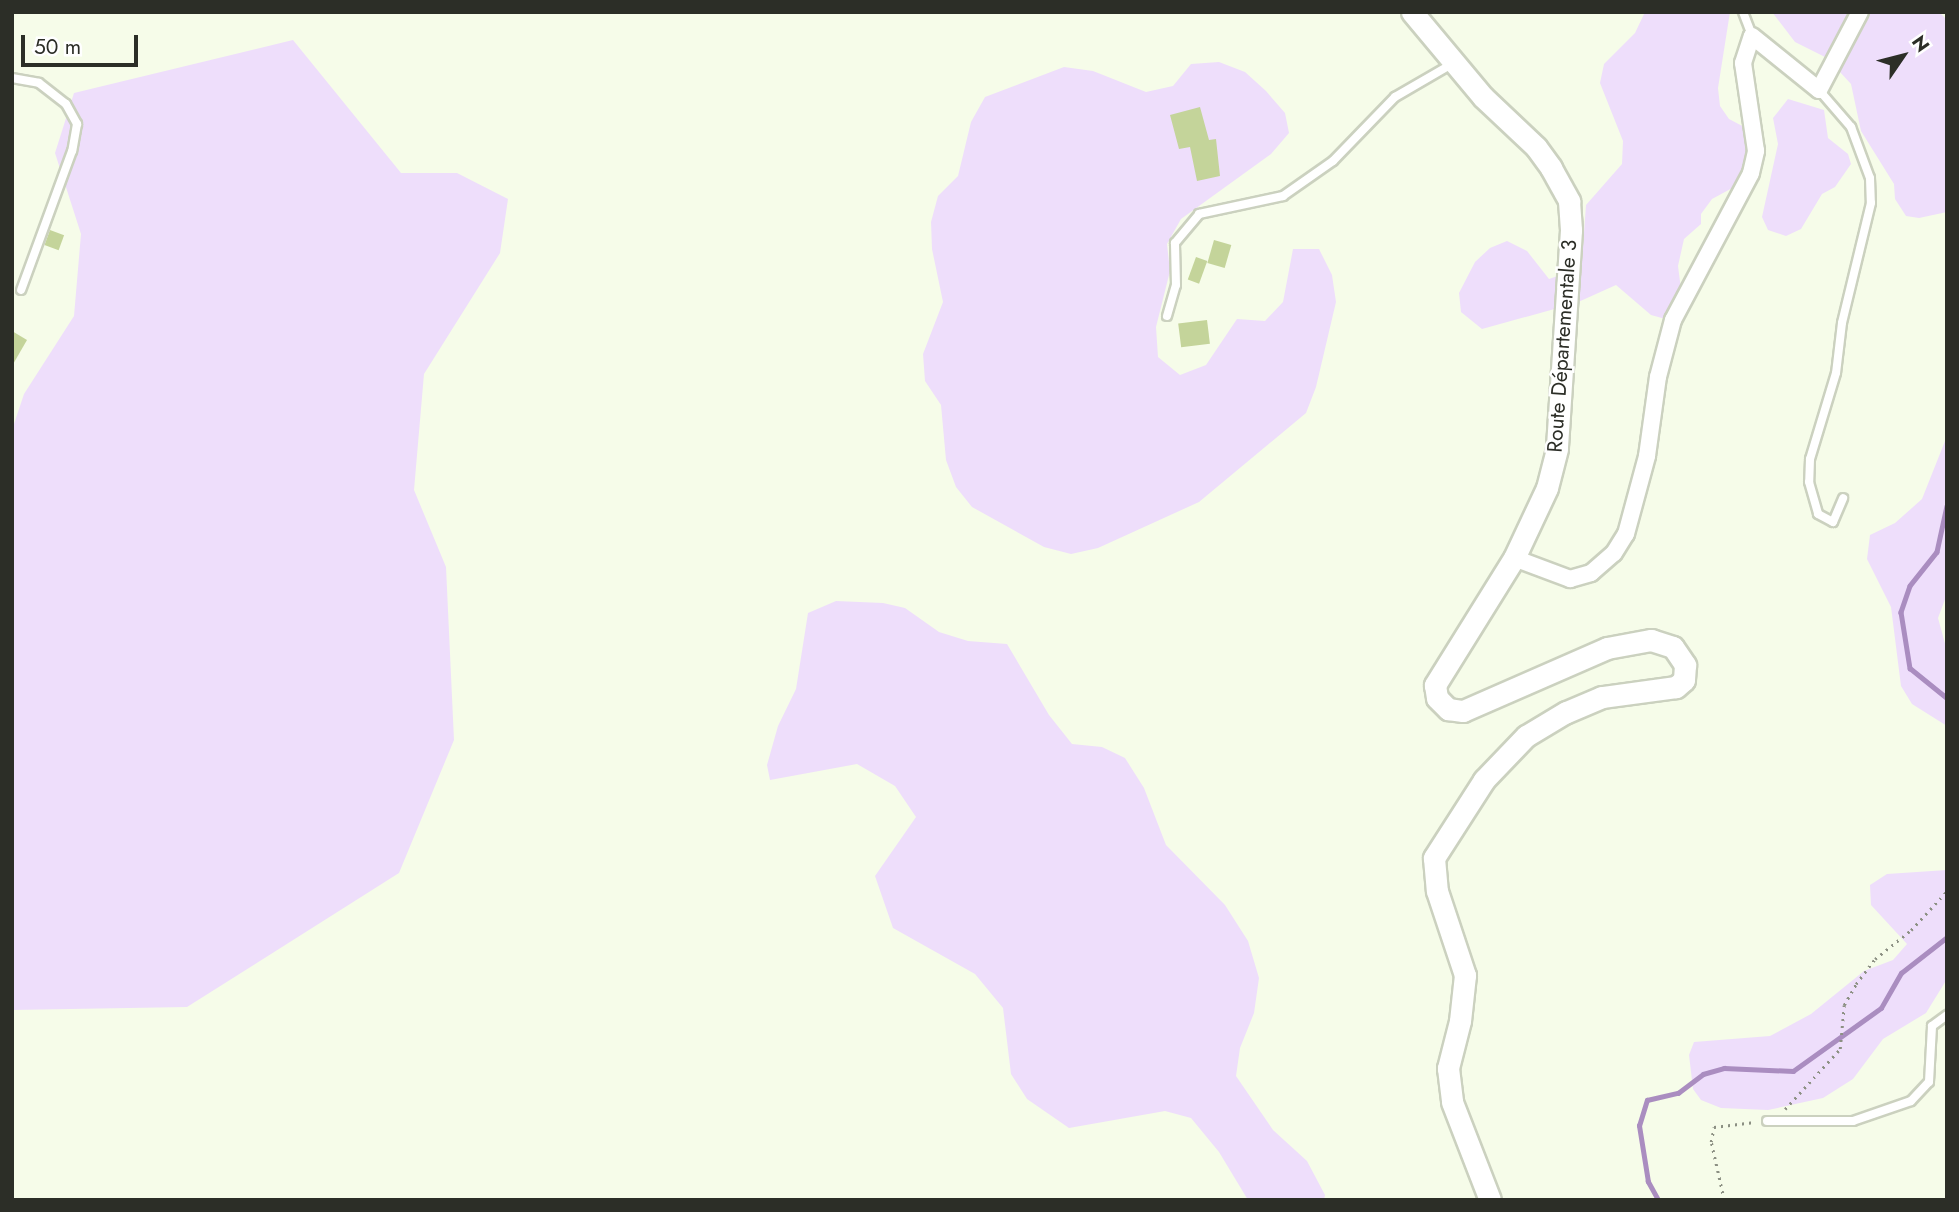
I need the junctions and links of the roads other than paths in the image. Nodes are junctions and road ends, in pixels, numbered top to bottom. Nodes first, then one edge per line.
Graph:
1 (1412, 12) edge
2 (1742, 12) edge
3 (1860, 12) edge
4 (1752, 36) junction
5 (1455, 63) junction
6 (12, 78) edge
7 (1819, 90) junction
8 (21, 290) dead end
9 (1167, 316) dead end
10 (1843, 498) dead end
11 (1514, 558) junction
12 (1947, 1015) edge
13 (1767, 1121) road end
14 (1490, 1200) edge

1 - 5 main road, Route Départementale 3
2 - 4 lane
3 - 7 street
4 - 7 street
4 - 11 street
5 - 9 lane
5 - 11 main road, Route Départementale 3
6 - 8 lane
7 - 10 lane
11 - 14 main road, Route Départementale 3
12 - 13 lane

